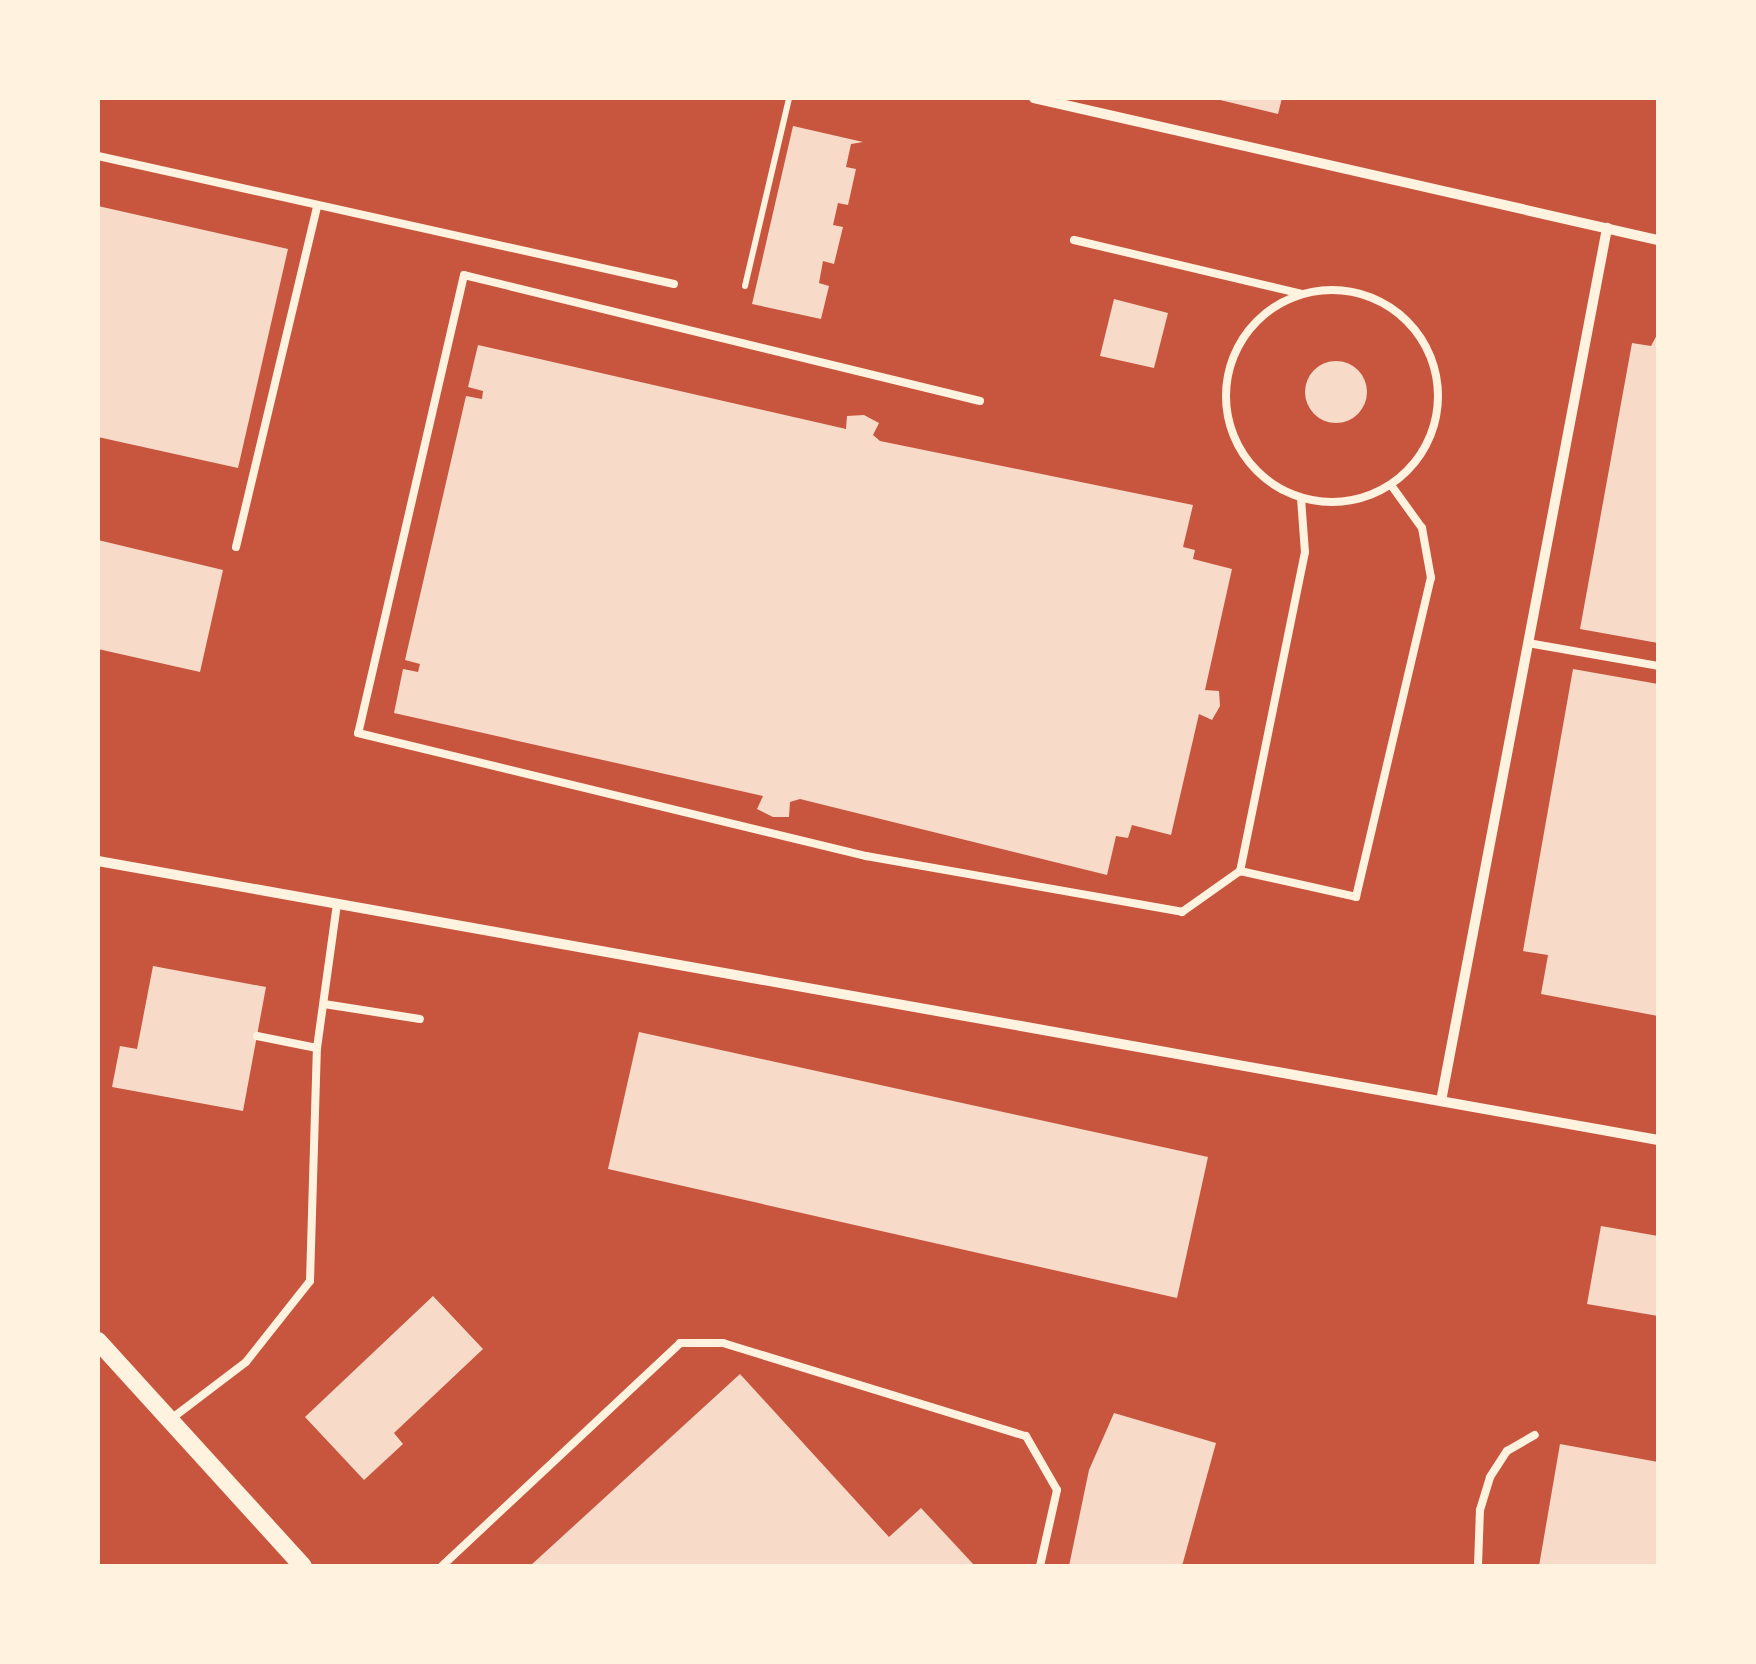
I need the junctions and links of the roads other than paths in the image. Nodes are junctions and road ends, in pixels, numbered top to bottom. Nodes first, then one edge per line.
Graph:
1 (1034, 98) edge
2 (98, 156) edge
3 (317, 206) junction
4 (1607, 228) junction
5 (1074, 240) dead end
6 (1658, 240) edge
7 (674, 284) dead end
8 (1302, 294) junction
9 (980, 401) dead end
10 (1391, 485) junction
11 (1301, 498) junction
12 (236, 547) dead end
13 (1528, 643) junction
14 (1658, 666) edge
15 (98, 862) edge
16 (1240, 872) junction
17 (337, 904) junction
18 (324, 1004) junction
19 (420, 1019) dead end
20 (257, 1036) dead end
21 (317, 1048) junction
22 (1441, 1102) junction
23 (1658, 1140) edge
24 (98, 1341) edge
25 (170, 1419) junction
26 (1536, 1435) dead end
27 (303, 1566) edge
28 (442, 1566) edge
29 (1040, 1566) edge
30 (1478, 1566) edge

1 - 4 street
2 - 3 lane
3 - 7 lane
3 - 12 lane
4 - 6 street
4 - 13 street
5 - 8 lane
8 - 10 lane
8 - 11 lane
9 - 16 lane
10 - 11 lane
10 - 16 lane
11 - 16 lane
13 - 14 lane
13 - 22 street
15 - 17 street
17 - 18 lane
17 - 22 street
18 - 19 lane
18 - 21 lane
20 - 21 lane
21 - 25 lane
22 - 23 street
24 - 25 street
25 - 27 street
26 - 30 lane
28 - 29 lane

